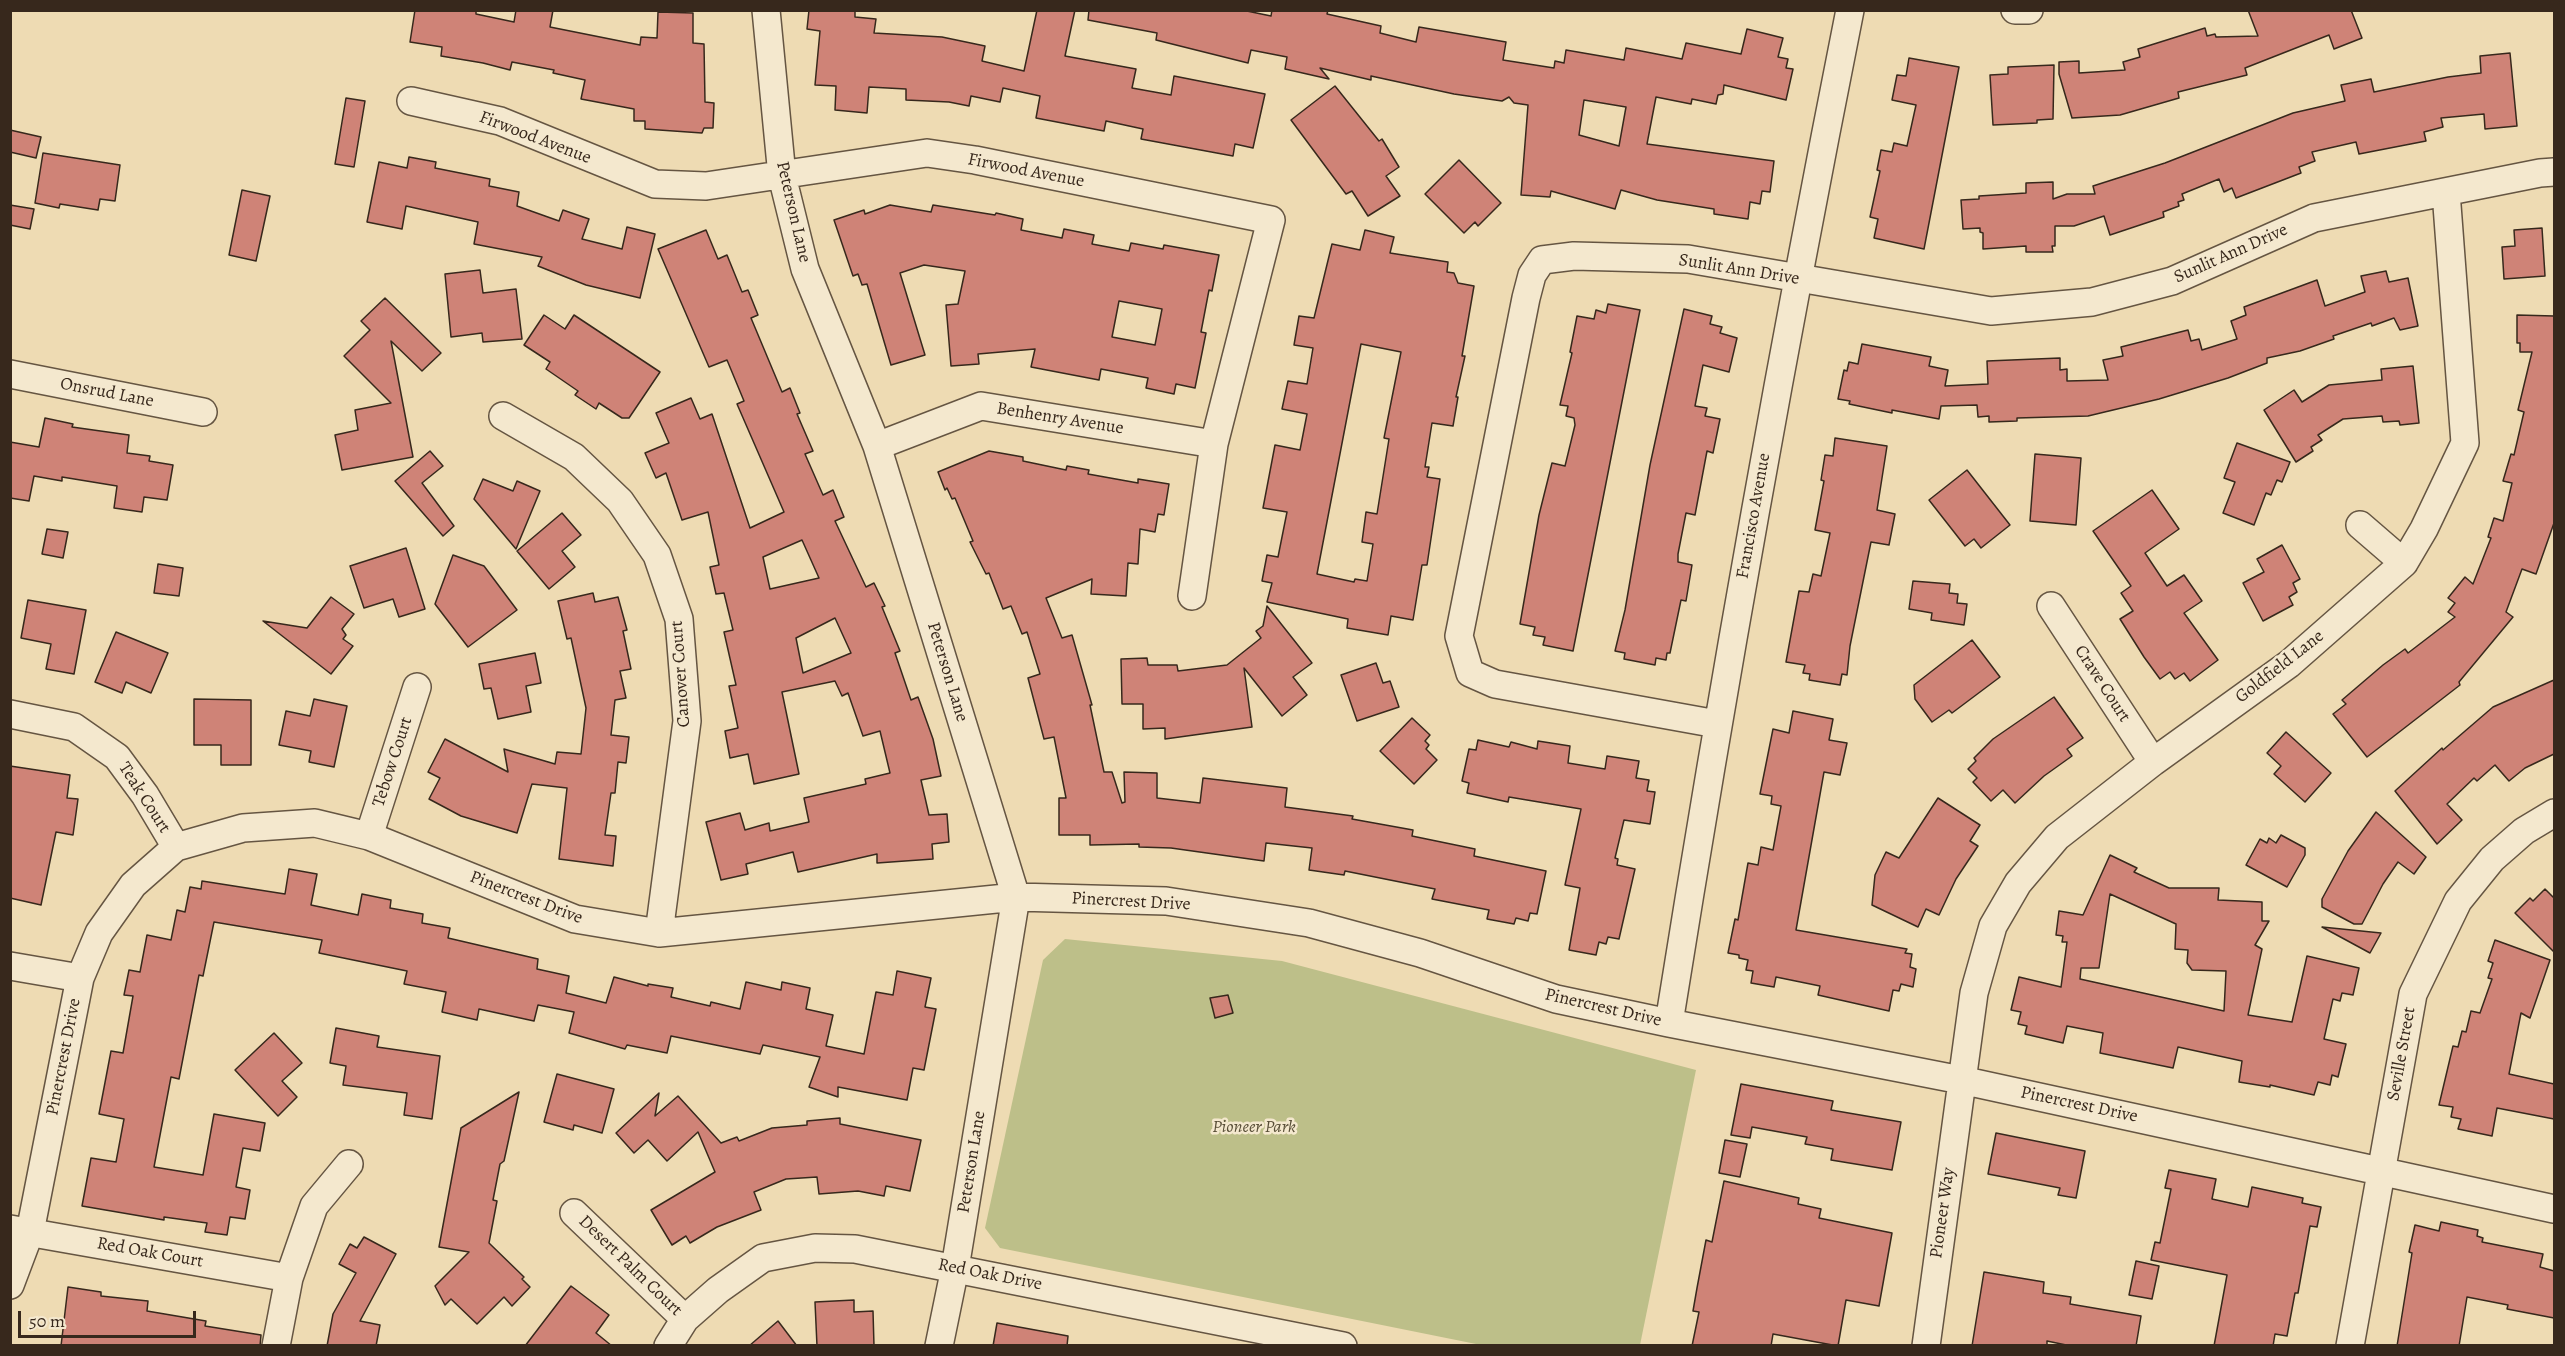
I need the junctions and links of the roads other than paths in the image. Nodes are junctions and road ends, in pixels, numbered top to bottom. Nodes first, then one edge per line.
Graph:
1 (766, 10) edge
2 (1850, 10) edge
3 (2015, 10) edge
4 (2029, 10) edge
5 (411, 101) dead end
6 (2554, 172) edge
7 (782, 176) junction
8 (2446, 192) junction
9 (1797, 279) junction
10 (10, 374) edge
11 (203, 412) dead end
12 (503, 416) dead end
13 (1214, 444) junction
14 (878, 446) junction
15 (2360, 525) dead end
16 (2404, 563) junction
17 (1192, 596) dead end
18 (2051, 606) dead end
19 (417, 687) dead end
20 (10, 714) edge
21 (1716, 724) junction
22 (2153, 762) junction
23 (2554, 813) edge
24 (369, 836) junction
25 (176, 847) junction
26 (1016, 897) junction
27 (659, 933) junction
28 (10, 966) edge
29 (80, 978) junction
30 (1669, 1023) junction
31 (1961, 1080) junction
32 (349, 1164) dead end
33 (2380, 1170) junction
34 (2554, 1209) edge
35 (574, 1213) dead end
36 (20, 1231) edge
37 (955, 1268) junction
38 (289, 1278) junction
39 (10, 1285) edge
40 (686, 1319) junction
41 (276, 1346) edge
42 (668, 1346) edge
43 (939, 1346) edge
44 (1343, 1346) edge
45 (1926, 1346) edge
46 (2350, 1346) edge

1 - 7 street, Peterson Lane
2 - 9 street, Francisco Avenue
3 - 4 street
5 - 7 street, Firwood Avenue
6 - 8 street, Sunlit Ann Drive
7 - 13 street, Firwood Avenue
7 - 14 street, Peterson Lane
8 - 9 street, Sunlit Ann Drive
8 - 16 street, Goldfield Lane
9 - 21 street, Francisco Avenue
9 - 21 street, Sunlit Ann Drive
10 - 11 street, Onsrud Lane
12 - 27 street, Canover Court
13 - 14 street, Benhenry Avenue
13 - 17 street, Firwood Avenue
14 - 26 street, Peterson Lane
15 - 16 street
16 - 22 street, Goldfield Lane
18 - 22 street, Crave Court
19 - 24 street, Tebow Court
20 - 25 street, Teak Court
21 - 30 street, Francisco Avenue
22 - 31 street, Goldfield Lane
23 - 33 street, Seville Street
24 - 25 street, Pinercrest Drive
24 - 27 street, Pinercrest Drive
25 - 29 street, Pinercrest Drive
26 - 27 street, Pinercrest Drive
26 - 30 street, Pinercrest Drive
26 - 37 street, Peterson Lane
28 - 29 street
29 - 36 street, Pinercrest Drive
30 - 31 street, Pinercrest Drive
31 - 33 street, Pinercrest Drive
31 - 45 street, Pioneer Way
32 - 38 street
33 - 34 street, Pinercrest Drive
33 - 46 street, Seville Street
35 - 40 street, Desert Palm Court
36 - 38 street, Red Oak Court
36 - 39 street, Pinercrest Drive
37 - 40 street, Red Oak Drive
37 - 43 street, Peterson Lane
37 - 44 street, Red Oak Drive
38 - 41 street
40 - 42 street, Red Oak Drive

